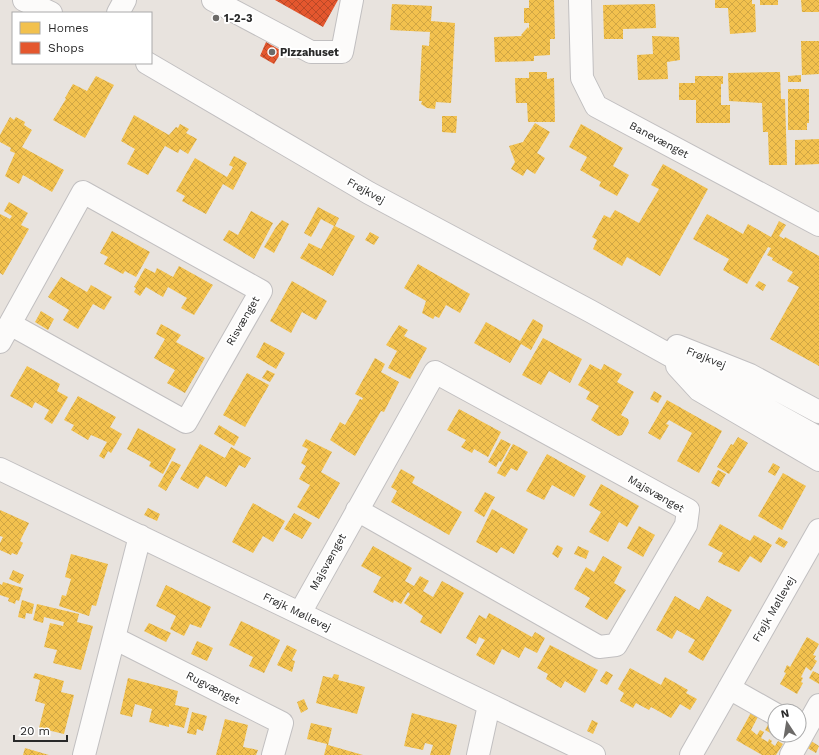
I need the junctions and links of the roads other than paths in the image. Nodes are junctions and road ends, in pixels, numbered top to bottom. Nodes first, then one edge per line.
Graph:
1 (24, 0) edge
2 (125, 0) edge
3 (214, 0) edge
4 (352, 0) edge
5 (580, 0) edge
6 (49, 12) edge
7 (119, 12) edge
8 (148, 64) edge
9 (819, 225) edge
10 (590, 311) junction
11 (5, 333) edge
12 (664, 352) junction
13 (819, 412) edge
14 (819, 438) edge
15 (819, 460) edge
16 (0, 469) edge
17 (357, 510) junction
18 (819, 530) edge
19 (140, 536) junction
20 (300, 613) junction
21 (114, 638) junction
22 (729, 688) junction
23 (819, 704) edge
24 (489, 705) junction
25 (767, 709) edge
26 (807, 721) edge
27 (796, 743) edge
28 (84, 755) edge
29 (274, 755) edge
30 (478, 755) edge
31 (594, 755) edge
32 (691, 755) edge
33 (791, 755) edge

1 - 6 street
2 - 7 street
3 - 4 street
5 - 9 street, Banevænget
8 - 10 street, Frøjkvej
10 - 12 street, Frøjkvej
10 - 13 street, Frøjkvej
11 - 11 street, Risvænget
12 - 14 street, Frøjkvej
12 - 15 street, Frøjkvej
16 - 19 street, Frøjk Møllevej
17 - 17 street, Majsvænget
17 - 20 street, Majsvænget
18 - 22 street, Frøjk Møllevej
19 - 20 street, Frøjk Møllevej
19 - 21 street
20 - 24 street, Frøjk Møllevej
21 - 28 street
21 - 29 street, Rugvænget
22 - 25 street
22 - 32 street, Frøjk Møllevej
23 - 26 street
24 - 30 street
24 - 31 street, Frøjk Møllevej
27 - 33 street

